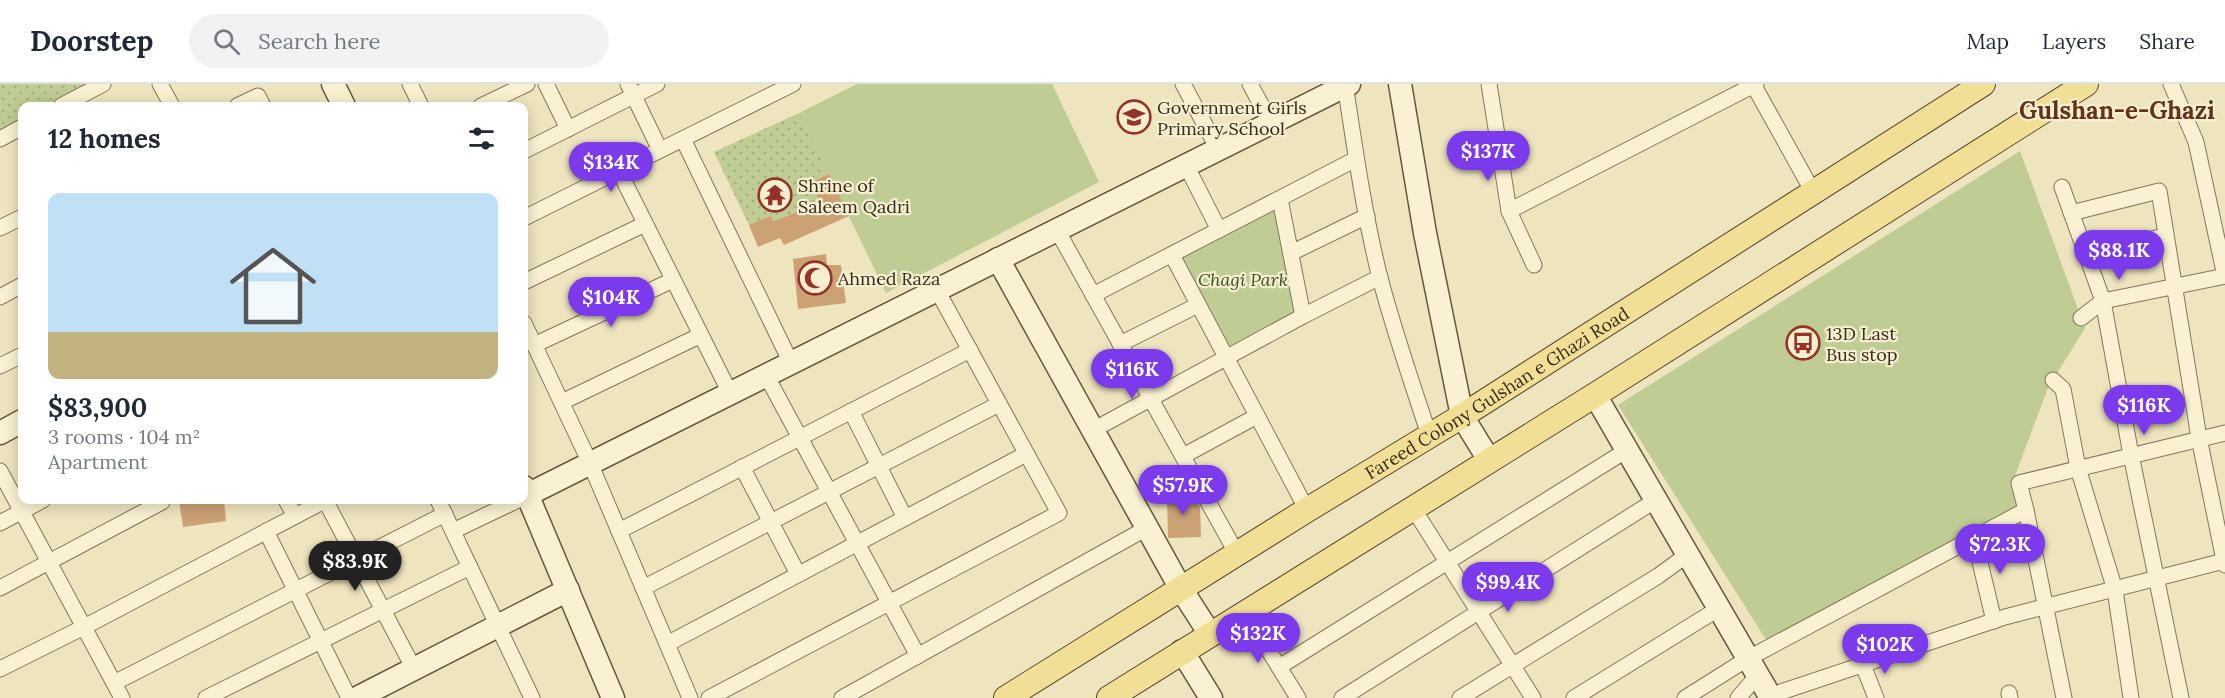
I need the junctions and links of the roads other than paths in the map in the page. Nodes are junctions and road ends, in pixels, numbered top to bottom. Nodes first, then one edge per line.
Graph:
1 (103, 84) edge
2 (160, 84) edge
3 (333, 84) edge
4 (410, 84) edge
5 (527, 84) edge
6 (546, 84) edge
7 (657, 84) edge
8 (793, 84) edge
9 (1183, 84) edge
10 (1250, 84) edge
11 (1400, 84) edge
12 (1489, 84) edge
13 (1754, 84) edge
14 (2086, 84) edge
15 (2170, 84) edge
16 (1346, 85) edge
17 (1975, 86) edge
18 (631, 90) edge
19 (69, 102) edge
20 (170, 102) edge
21 (245, 102) edge
22 (261, 102) edge
23 (342, 102) edge
24 (419, 102) edge
25 (489, 102) edge
26 (1271, 123) junction
27 (18, 129) edge
28 (568, 129) junction
29 (0, 139) edge
30 (683, 139) junction
31 (528, 149) edge
32 (1218, 149) junction
33 (660, 150) junction
34 (1356, 159) junction
35 (1186, 165) junction
36 (619, 171) junction
37 (2062, 188) dead end
38 (1813, 192) junction
39 (1280, 199) junction
40 (1509, 211) junction
41 (2071, 213) junction
42 (528, 216) edge
43 (1367, 216) junction
44 (18, 219) edge
45 (645, 224) junction
46 (0, 228) edge
47 (1057, 230) junction
48 (1219, 230) junction
49 (2164, 236) junction
50 (1291, 253) junction
51 (1172, 255) junction
52 (2087, 256) junction
53 (998, 259) junction
54 (1534, 265) dead end
55 (2225, 276) edge
56 (1380, 277) junction
57 (528, 280) edge
58 (673, 280) junction
59 (18, 287) edge
60 (2175, 287) junction
61 (937, 290) junction
62 (1093, 295) junction
63 (0, 297) edge
64 (2103, 301) junction
65 (1198, 304) junction
66 (1303, 316) junction
67 (2081, 318) dead end
68 (528, 332) edge
69 (701, 335) junction
70 (1120, 344) junction
71 (534, 345) junction
72 (970, 350) junction
73 (18, 357) edge
74 (1227, 357) junction
75 (791, 363) junction
76 (0, 366) edge
77 (766, 375) junction
78 (2053, 380) dead end
79 (730, 393) junction
80 (1595, 395) junction
81 (1150, 398) junction
82 (562, 402) junction
83 (999, 404) junction
84 (851, 411) junction
85 (1257, 416) junction
86 (1462, 416) junction
87 (18, 423) edge
88 (1093, 430) junction
89 (0, 433) edge
90 (2225, 433) edge
91 (1429, 435) junction
92 (800, 438) junction
93 (2199, 438) junction
94 (1627, 450) junction
95 (1026, 454) junction
96 (2131, 455) junction
97 (1183, 456) junction
98 (1490, 460) junction
99 (590, 463) junction
100 (879, 466) junction
101 (742, 467) junction
102 (2078, 468) junction
103 (0, 471) edge
104 (528, 492) edge
105 (829, 492) junction
106 (1656, 500) junction
107 (18, 504) edge
108 (18, 504) edge
109 (36, 504) edge
110 (158, 504) edge
111 (288, 504) edge
112 (318, 504) edge
113 (328, 504) edge
114 (440, 504) edge
115 (504, 504) edge
116 (528, 504) edge
117 (1413, 508) junction
118 (1307, 510) junction
119 (2026, 510) junction
120 (22, 511) junction
121 (445, 514) junction
122 (295, 516) junction
123 (905, 518) junction
124 (771, 522) junction
125 (0, 523) edge
126 (1147, 528) junction
127 (266, 531) junction
128 (453, 531) junction
129 (619, 531) junction
130 (1974, 537) junction
131 (857, 543) junction
132 (1237, 554) junction
133 (1687, 555) junction
134 (356, 559) junction
135 (49, 562) junction
136 (1447, 562) junction
137 (2225, 563) edge
138 (470, 567) junction
139 (798, 574) junction
140 (2157, 578) junction
141 (0, 588) edge
142 (643, 588) junction
143 (1180, 589) junction
144 (295, 590) junction
145 (568, 590) junction
146 (2115, 590) junction
147 (889, 603) junction
148 (2044, 607) junction
149 (1718, 609) junction
150 (383, 610) junction
151 (1245, 612) junction
152 (1479, 612) junction
153 (1994, 621) junction
154 (498, 626) junction
155 (84, 627) junction
156 (1210, 634) junction
157 (321, 641) junction
158 (667, 644) junction
159 (1182, 651) junction
160 (918, 656) junction
161 (1863, 664) junction
162 (1512, 666) junction
163 (1279, 667) junction
164 (1752, 667) junction
165 (0, 669) edge
166 (414, 669) junction
167 (114, 682) junction
168 (1119, 695) edge
169 (530, 697) edge
170 (1770, 697) edge
171 (122, 698) edge
172 (206, 698) edge
173 (349, 698) edge
174 (357, 698) edge
175 (614, 698) edge
176 (690, 698) edge
177 (709, 698) edge
178 (842, 698) edge
179 (1006, 698) edge
180 (1211, 698) edge
181 (1299, 698) edge
182 (1342, 698) edge
183 (1460, 698) edge
184 (1533, 698) edge
185 (1574, 698) edge
186 (1685, 698) edge
187 (1738, 698) edge
188 (1876, 698) edge
189 (2064, 698) edge
190 (2131, 698) edge
191 (2181, 698) edge

1 - 19 street
2 - 20 street
3 - 23 street
4 - 24 street
5 - 25 street
6 - 28 street
7 - 18 street
8 - 30 street
9 - 32 street
10 - 26 street
11 - 86 street
12 - 40 street
13 - 38 street
13 - 40 street
14 - 80 main road
15 - 55 street
16 - 26 street
16 - 34 street
17 - 38 main road, Fareed Colony Gulshan e Ghazi Road
18 - 28 street
18 - 33 street
21 - 22 street
26 - 32 street
27 - 29 street
28 - 31 street
30 - 33 street
30 - 75 street
32 - 35 street
33 - 36 street
34 - 39 street
34 - 43 street
35 - 47 street
35 - 48 street
36 - 42 street
36 - 45 street
37 - 41 street
38 - 86 main road, Fareed Colony Gulshan e Ghazi Road
39 - 48 street
39 - 50 street
40 - 54 street
41 - 49 street
41 - 52 street
43 - 50 street
43 - 56 street
44 - 46 street
45 - 57 street
45 - 58 street
47 - 53 street
47 - 62 street
48 - 51 street
49 - 52 street
49 - 60 street
50 - 66 street
51 - 62 street
51 - 65 street
52 - 64 street
53 - 61 street
53 - 88 street
55 - 60 street
56 - 66 street
56 - 91 street
58 - 69 street
58 - 71 street
59 - 63 street
60 - 64 street
60 - 93 street
61 - 72 street
61 - 75 street
62 - 70 street
64 - 67 street
64 - 96 street
65 - 70 street
65 - 74 street
66 - 74 street
68 - 71 street
69 - 79 street
69 - 82 street
70 - 81 street
71 - 82 street
72 - 83 street
72 - 84 street
73 - 76 street
74 - 81 street
74 - 85 street
75 - 77 street
77 - 79 street
77 - 92 street
78 - 102 street
79 - 99 street
80 - 94 street
80 - 98 main road
81 - 88 street
81 - 97 street
82 - 99 street
83 - 95 street
83 - 100 street
84 - 92 street
84 - 100 street
85 - 97 street
85 - 118 street
86 - 91 main road, Fareed Colony Gulshan e Ghazi Road
86 - 98 street
87 - 89 street
88 - 126 street
90 - 93 street
91 - 118 main road, Fareed Colony Gulshan e Ghazi Road
92 - 101 street
92 - 105 street
93 - 96 street
93 - 137 street
94 - 106 street
94 - 136 street
95 - 123 street
95 - 147 street
96 - 102 street
96 - 140 street
97 - 132 street
98 - 117 main road
99 - 104 street
99 - 129 street
100 - 105 street
100 - 123 street
101 - 124 street
101 - 129 street
102 - 119 street
102 - 146 street
103 - 107 street
105 - 124 street
105 - 131 street
106 - 133 street
106 - 152 street
108 - 120 street
109 - 120 street
110 - 135 street
111 - 122 street
112 - 122 street
113 - 134 street
114 - 121 street
115 - 128 street
116 - 145 street
117 - 136 street
117 - 151 main road
118 - 132 main road, Fareed Colony Gulshan e Ghazi Road
119 - 130 street
119 - 148 street
120 - 125 street
120 - 135 street
121 - 128 street
121 - 134 street
122 - 127 street
123 - 131 street
124 - 139 street
124 - 142 street
126 - 143 street
126 - 160 street
127 - 144 street
127 - 155 street
128 - 138 street
129 - 142 street
130 - 153 street
130 - 164 street
131 - 139 street
131 - 147 street
132 - 143 main road, Fareed Colony Gulshan e Ghazi Road
133 - 149 street
133 - 162 street
134 - 144 street
134 - 150 street
135 - 141 street
135 - 155 street
136 - 152 street
136 - 163 street
137 - 140 street
138 - 150 street
138 - 154 street
139 - 158 street
140 - 146 street
140 - 191 street
142 - 158 street
143 - 156 street
143 - 179 main road, Fareed Colony Gulshan e Ghazi Road
144 - 157 street
144 - 167 street
145 - 154 street
145 - 175 street
146 - 148 street
146 - 190 street
147 - 160 street
147 - 177 street
148 - 153 street
148 - 189 street
149 - 164 street
149 - 185 street
150 - 157 street
150 - 166 street
151 - 156 main road
151 - 163 street
152 - 162 street
152 - 182 street
153 - 161 street
154 - 166 street
154 - 169 street
155 - 165 street
155 - 167 street
156 - 159 main road
157 - 172 street
157 - 173 street
158 - 176 street
159 - 168 main road
159 - 180 street
160 - 178 street
161 - 170 street
161 - 188 street
162 - 183 street
162 - 184 street
163 - 181 street
164 - 170 street
164 - 186 street
164 - 187 street
166 - 174 street
167 - 171 street

